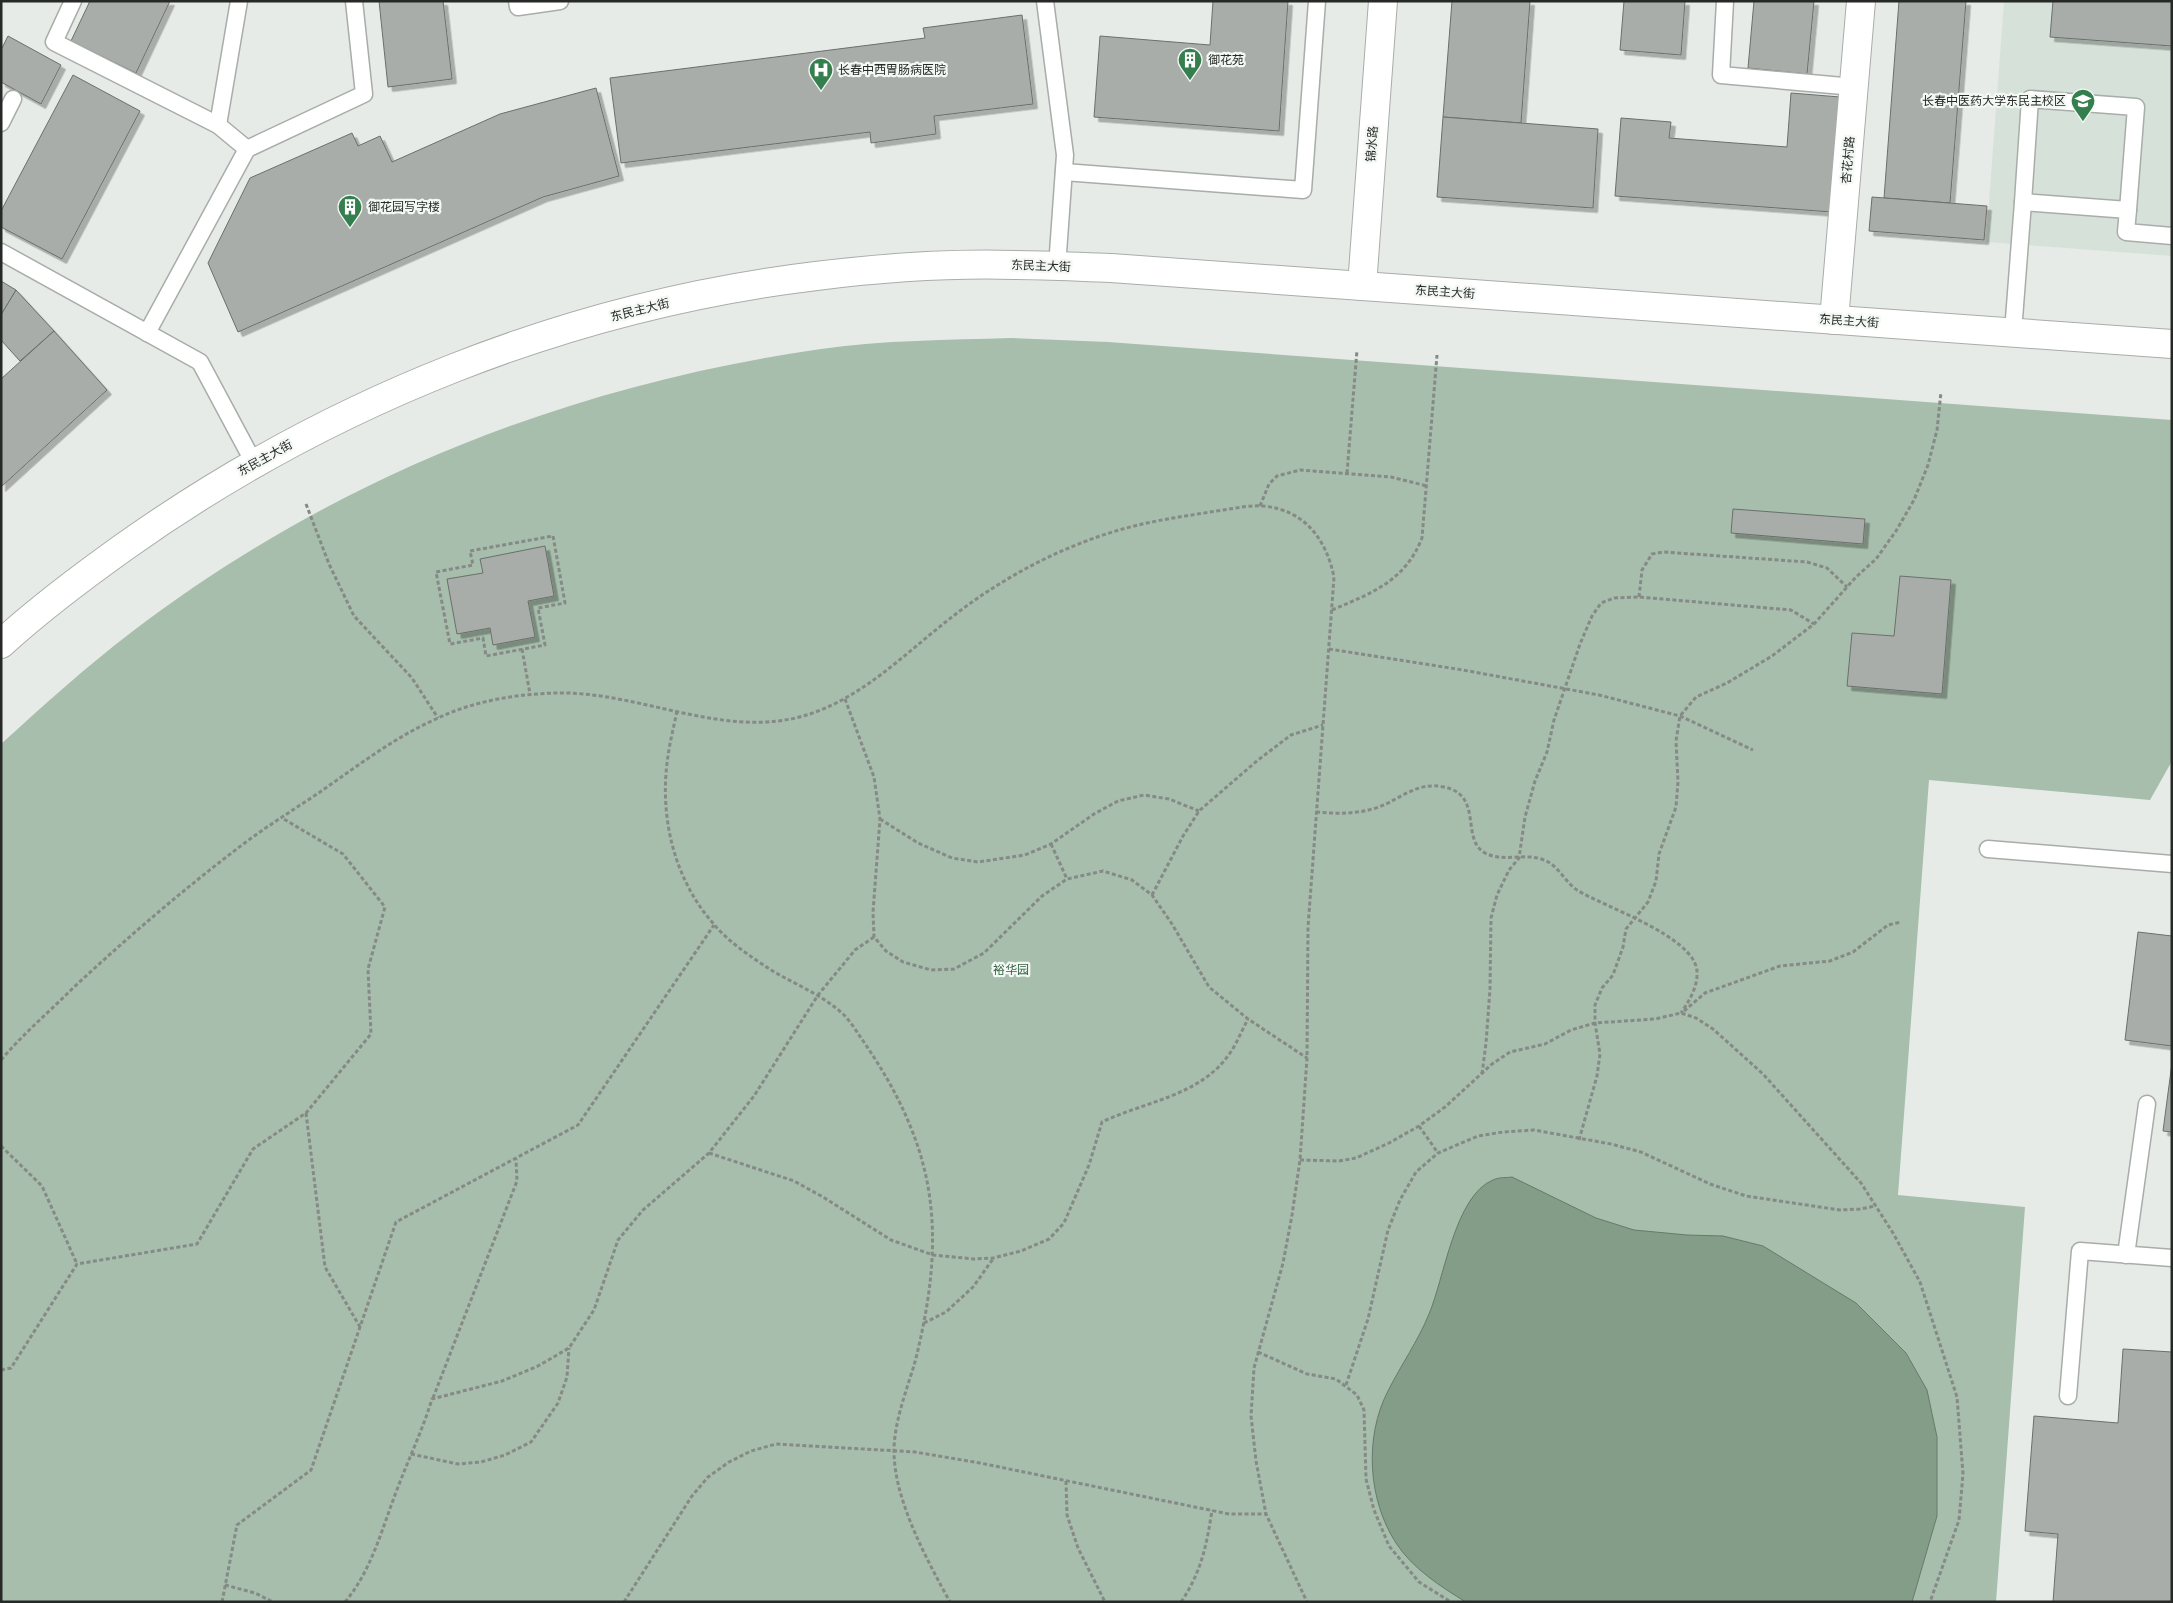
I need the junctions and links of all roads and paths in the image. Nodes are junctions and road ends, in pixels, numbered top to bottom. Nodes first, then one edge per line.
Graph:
1 (73, 1) edge
2 (239, 1) edge
3 (354, 1) edge
4 (517, 1) edge
5 (560, 1) edge
6 (1045, 1) edge
7 (1318, 1) edge
8 (1383, 1) edge
9 (1725, 1) edge
10 (1861, 1) edge
11 (1854, 87) junction
12 (13, 99) dead end
13 (1, 123) edge
14 (218, 125) junction
15 (247, 149) junction
16 (1064, 172) junction
17 (2023, 202) junction
18 (2128, 210) junction
19 (2172, 236) edge
20 (1, 252) edge
21 (1057, 266) junction
22 (1362, 286) junction
23 (1834, 320) junction
24 (2013, 332) junction
25 (147, 333) junction
26 (2172, 344) edge
27 (1357, 350) dead end
28 (1437, 355) dead end
29 (1941, 392) dead end
30 (254, 463) junction
31 (1347, 474) junction
32 (1426, 486) junction
33 (306, 504) dead end
34 (1260, 506) junction
35 (1847, 587) junction
36 (1639, 596) junction
37 (1332, 610) junction
38 (1814, 624) junction
39 (1, 644) edge
40 (522, 648) junction
41 (1328, 649) junction
42 (1566, 688) junction
43 (530, 694) junction
44 (845, 700) junction
45 (678, 711) junction
46 (1680, 716) junction
47 (438, 718) junction
48 (1322, 725) junction
49 (1753, 750) dead end
50 (1199, 811) junction
51 (1316, 812) junction
52 (282, 818) junction
53 (880, 819) junction
54 (1051, 844) junction
55 (1988, 850) dead end
56 (1519, 858) junction
57 (2172, 864) edge
58 (1067, 879) junction
59 (1152, 895) junction
60 (1634, 918) junction
61 (1902, 922) dead end
62 (714, 925) junction
63 (874, 937) junction
64 (818, 995) junction
65 (1681, 1014) junction
66 (1248, 1019) junction
67 (1594, 1023) junction
68 (3, 1054) edge
69 (1308, 1058) junction
70 (1, 1060) edge
71 (1482, 1075) junction
72 (2147, 1104) dead end
73 (306, 1113) junction
74 (1420, 1126) junction
75 (1579, 1140) junction
76 (1, 1146) edge
77 (709, 1153) junction
78 (1438, 1154) junction
79 (516, 1158) junction
80 (1300, 1160) junction
81 (1875, 1206) junction
82 (933, 1255) junction
83 (2126, 1255) junction
84 (993, 1258) junction
85 (2172, 1258) edge
86 (77, 1264) junction
87 (923, 1324) junction
88 (360, 1328) junction
89 (569, 1348) junction
90 (1258, 1352) junction
91 (1, 1370) edge
92 (1346, 1385) junction
93 (2068, 1396) dead end
94 (432, 1399) junction
95 (894, 1450) junction
96 (411, 1454) junction
97 (1066, 1481) junction
98 (1212, 1510) junction
99 (1266, 1514) junction
100 (225, 1585) junction
101 (222, 1602) edge
102 (273, 1602) edge
103 (345, 1602) edge
104 (624, 1602) edge
105 (950, 1602) edge
106 (1105, 1602) edge
107 (1181, 1602) edge
108 (1307, 1602) edge
109 (1450, 1602) edge
110 (1930, 1602) edge

1 - 14 lane
2 - 14 lane
3 - 15 lane
4 - 5 lane
6 - 16 lane
7 - 16 lane
8 - 22 main road, 锦水路
9 - 11 lane
10 - 11 main road, 杏花村路
11 - 23 main road, 杏花村路
12 - 13 lane
14 - 15 lane
15 - 25 lane
16 - 21 lane
17 - 18 lane
17 - 18 lane
17 - 24 lane
18 - 19 lane
20 - 25 lane
21 - 22 main road, 东民主大街
21 - 30 main road, 东民主大街
22 - 23 main road, 东民主大街
23 - 24 main road, 东民主大街
24 - 26 main road, 东民主大街
25 - 30 lane
27 - 31 path
28 - 32 path
29 - 35 path
30 - 39 main road, 东民主大街
31 - 32 path
31 - 34 path
32 - 37 path
33 - 47 path
34 - 37 path
34 - 44 path
35 - 36 path
35 - 38 path
36 - 38 path
36 - 42 path
37 - 41 path
38 - 46 path
40 - 40 path
40 - 43 path
41 - 42 path
41 - 48 path
42 - 46 path
42 - 56 path
43 - 45 path
43 - 47 path
44 - 45 path
44 - 53 path
45 - 62 path
46 - 49 path
46 - 60 path
47 - 52 path
48 - 50 path
48 - 51 path
50 - 54 path
50 - 59 path
51 - 56 path
51 - 69 path
52 - 68 path
52 - 73 path
53 - 54 path
53 - 63 path
54 - 58 path
55 - 57 lane
56 - 60 path
56 - 71 path
58 - 59 path
58 - 63 path
59 - 66 path
60 - 65 path
60 - 67 path
61 - 65 path
62 - 64 path
62 - 79 path
63 - 64 path
64 - 77 path
64 - 82 path
65 - 67 path
65 - 81 path
66 - 69 path
66 - 84 path
67 - 71 path
67 - 75 path
68 - 70 path
69 - 80 path
71 - 74 path
72 - 83 lane
73 - 86 path
73 - 88 path
74 - 78 path
74 - 80 path
75 - 78 path
75 - 81 path
76 - 86 path
77 - 82 path
77 - 89 path
78 - 92 path
79 - 88 path
79 - 94 path
80 - 90 path
81 - 110 path
82 - 84 path
82 - 87 path
83 - 85 lane
83 - 93 lane
84 - 87 path
86 - 91 path
87 - 95 path
88 - 100 path
89 - 94 path
89 - 96 path
90 - 92 path
90 - 99 path
92 - 109 path
94 - 96 path
95 - 97 path
95 - 104 path
95 - 105 path
96 - 103 path
97 - 98 path
97 - 106 path
98 - 99 path
98 - 107 path
99 - 108 path
100 - 101 path
100 - 102 path

